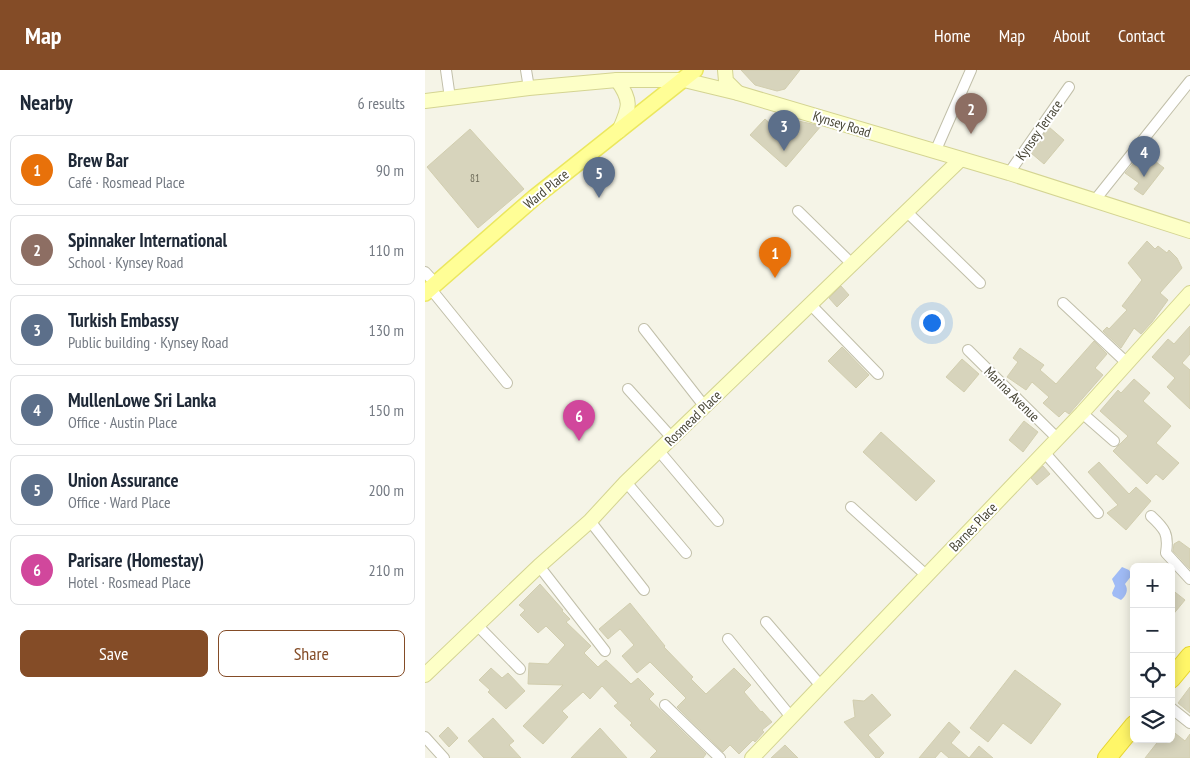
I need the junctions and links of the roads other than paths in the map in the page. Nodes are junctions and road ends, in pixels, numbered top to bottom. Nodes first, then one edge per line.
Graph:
1 (446, 70) edge
2 (526, 70) edge
3 (725, 70) edge
4 (971, 70) edge
5 (689, 75) edge
6 (617, 80) junction
7 (1190, 81) edge
8 (1069, 87) dead end
9 (529, 88) junction
10 (738, 93) junction
11 (450, 98) junction
12 (425, 101) edge
13 (619, 132) junction
14 (935, 152) junction
15 (960, 160) junction
16 (1009, 173) junction
17 (1095, 200) junction
18 (798, 211) dead end
19 (905, 211) junction
20 (1190, 231) edge
21 (852, 264) junction
22 (425, 272) edge
23 (980, 283) dead end
24 (430, 289) edge
25 (1190, 293) edge
26 (1063, 303) dead end
27 (811, 305) junction
28 (644, 330) dead end
29 (968, 350) dead end
30 (1127, 363) junction
31 (878, 374) dead end
32 (507, 383) dead end
33 (628, 389) dead end
34 (705, 406) junction
35 (1082, 413) junction
36 (672, 438) junction
37 (1057, 438) junction
38 (1114, 441) dead end
39 (659, 451) junction
40 (1044, 452) junction
41 (626, 482) junction
42 (851, 507) dead end
43 (1099, 513) dead end
44 (1151, 516) dead end
45 (590, 521) junction
46 (717, 521) dead end
47 (687, 553) dead end
48 (539, 566) junction
49 (927, 575) junction
50 (1190, 579) edge
51 (644, 590) dead end
52 (766, 622) dead end
53 (478, 626) junction
54 (729, 639) dead end
55 (605, 651) dead end
56 (1190, 656) edge
57 (520, 669) dead end
58 (1175, 674) edge
59 (425, 675) edge
60 (821, 686) junction
61 (665, 704) dead end
62 (1175, 711) edge
63 (791, 717) junction
64 (1190, 723) edge
65 (1130, 730) edge
66 (425, 737) edge
67 (444, 758) edge
68 (720, 758) edge
69 (752, 758) edge
70 (1107, 758) edge

1 - 11 street
2 - 9 street
3 - 10 street
4 - 14 street
5 - 6 street, Kynsey Road
5 - 10 street, Kynsey Road
5 - 13 main road, Ward Place
6 - 9 street, Kynsey Road
6 - 13 street
7 - 17 street
8 - 16 street, Kynsey Terrace
9 - 11 street, Kynsey Road
10 - 14 street, Kynsey Road
11 - 12 street, Kynsey Road
13 - 24 main road, Ward Place
14 - 15 street, Kynsey Road
15 - 16 street, Kynsey Road
15 - 19 street, Rosmead Place
16 - 17 street, Kynsey Road
17 - 20 street, Kynsey Road
18 - 21 street
19 - 21 street, Rosmead Place
19 - 23 street
21 - 27 street, Rosmead Place
22 - 24 street
24 - 32 street
25 - 30 street, Barnes Place
26 - 30 street
27 - 31 street
27 - 34 street, Rosmead Place
28 - 34 street
29 - 37 street, Marina Avenue
30 - 35 street, Barnes Place
33 - 36 street
34 - 36 street, Rosmead Place
35 - 37 street, Barnes Place
35 - 38 street
36 - 39 street, Rosmead Place
37 - 40 street, Barnes Place
39 - 41 street, Rosmead Place
39 - 46 street
40 - 43 street
40 - 49 street, Barnes Place
41 - 45 street, Rosmead Place
41 - 47 street
42 - 49 street
44 - 50 street
45 - 48 street, Rosmead Place
45 - 51 street
48 - 53 street, Rosmead Place
48 - 55 street
49 - 60 street, Barnes Place
52 - 60 street
53 - 57 street
53 - 59 street, Rosmead Place
54 - 63 street
56 - 58 highway
60 - 63 street, Barnes Place
61 - 68 street
62 - 64 street
63 - 69 street, Barnes Place
65 - 70 highway
66 - 67 street

